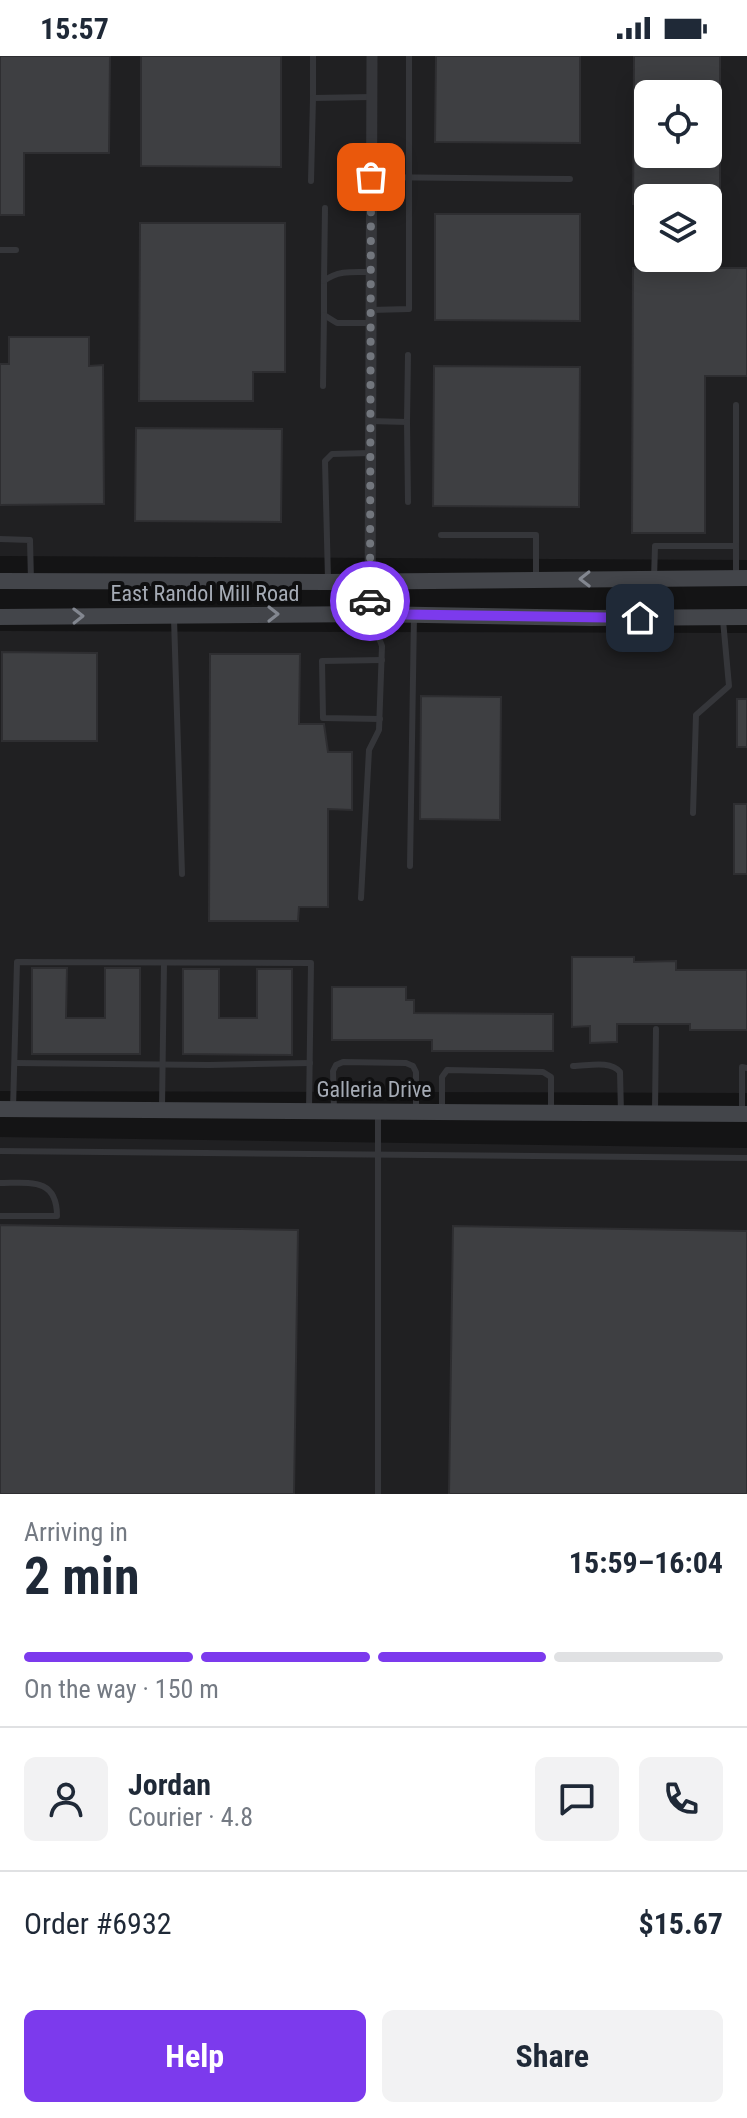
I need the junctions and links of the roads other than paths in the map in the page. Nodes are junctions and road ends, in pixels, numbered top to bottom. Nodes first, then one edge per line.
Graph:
1 (313, 56) edge
2 (372, 56) edge
3 (409, 56) edge
4 (372, 97) junction
5 (313, 98) junction
6 (371, 177) junction
7 (409, 179) junction
8 (570, 179) dead end
9 (311, 181) dead end
10 (325, 208) dead end
11 (0, 250) edge
12 (16, 250) dead end
13 (371, 272) junction
14 (324, 281) junction
15 (371, 310) junction
16 (324, 315) junction
17 (371, 323) junction
18 (408, 355) dead end
19 (323, 386) dead end
20 (736, 405) dead end
21 (370, 421) junction
22 (407, 422) junction
23 (370, 453) junction
24 (408, 502) dead end
25 (441, 535) dead end
26 (0, 539) edge
27 (736, 546) junction
28 (742, 578) edge
29 (654, 579) junction
30 (536, 580) junction
31 (0, 581) edge
32 (31, 581) junction
33 (328, 582) junction
34 (370, 582) junction
35 (370, 614) junction
36 (174, 615) junction
37 (414, 615) junction
38 (0, 617) edge
39 (722, 617) junction
40 (747, 617) edge
41 (382, 660) junction
42 (380, 719) junction
43 (693, 813) dead end
44 (410, 866) dead end
45 (182, 874) dead end
46 (361, 898) dead end
47 (164, 963) junction
48 (656, 1029) dead end
49 (15, 1063) junction
50 (310, 1063) junction
51 (162, 1064) junction
52 (573, 1066) dead end
53 (747, 1068) edge
54 (7, 1109) edge
55 (162, 1110) junction
56 (309, 1111) junction
57 (334, 1111) junction
58 (378, 1111) junction
59 (416, 1112) junction
60 (442, 1112) junction
61 (551, 1113) junction
62 (621, 1113) junction
63 (655, 1113) junction
64 (744, 1114) edge
65 (0, 1151) edge
66 (378, 1155) junction
67 (747, 1158) edge
68 (0, 1183) edge
69 (0, 1216) edge
70 (378, 1494) edge

1 - 5 lane
2 - 4 street
3 - 7 lane
4 - 5 lane
4 - 6 street
5 - 9 lane
6 - 7 lane
6 - 13 street
7 - 8 lane
7 - 15 lane
10 - 14 lane
11 - 12 lane
13 - 14 lane
13 - 15 street
14 - 16 lane
15 - 17 street
16 - 17 lane
16 - 19 lane
17 - 21 street
18 - 22 lane
20 - 27 lane
21 - 22 lane
21 - 23 street
22 - 24 lane
23 - 33 lane
23 - 34 street
25 - 30 lane
26 - 32 lane
27 - 28 lane
27 - 29 lane
28 - 29 main road, East Randol Mill Road
29 -> 30 main road, East Randol Mill Road
30 - 34 main road, East Randol Mill Road
31 - 32 main road, East Randol Mill Road
32 - 33 main road, East Randol Mill Road
33 - 34 main road, East Randol Mill Road
34 - 35 street
36 -> 35 main road, East Randol Mill Road
35 - 37 main road, East Randol Mill Road
35 - 41 lane
38 -> 36 main road, East Randol Mill Road
36 - 45 lane
37 - 39 main road, East Randol Mill Road
37 - 44 lane
39 - 40 main road, East Randol Mill Road
39 - 43 lane
41 - 42 lane
41 - 42 lane
42 - 46 lane
47 - 49 lane
47 - 50 lane
47 - 51 lane
48 - 63 lane
49 - 51 lane
49 - 54 lane
50 - 51 lane
50 - 56 lane
51 - 55 lane
52 - 62 lane
53 - 64 lane
54 - 55 main road, Galleria Drive
55 - 56 main road, Galleria Drive
56 - 57 main road, Galleria Drive
57 - 58 main road, Galleria Drive
57 - 59 lane
58 - 59 main road, Galleria Drive
58 - 66 lane
59 - 60 main road, Galleria Drive
60 - 61 main road, Galleria Drive
60 - 61 lane
61 - 62 main road, Galleria Drive
62 - 63 main road, Galleria Drive
63 - 64 main road, Galleria Drive
65 - 66 lane
66 - 67 lane
66 - 70 lane
68 - 69 lane

